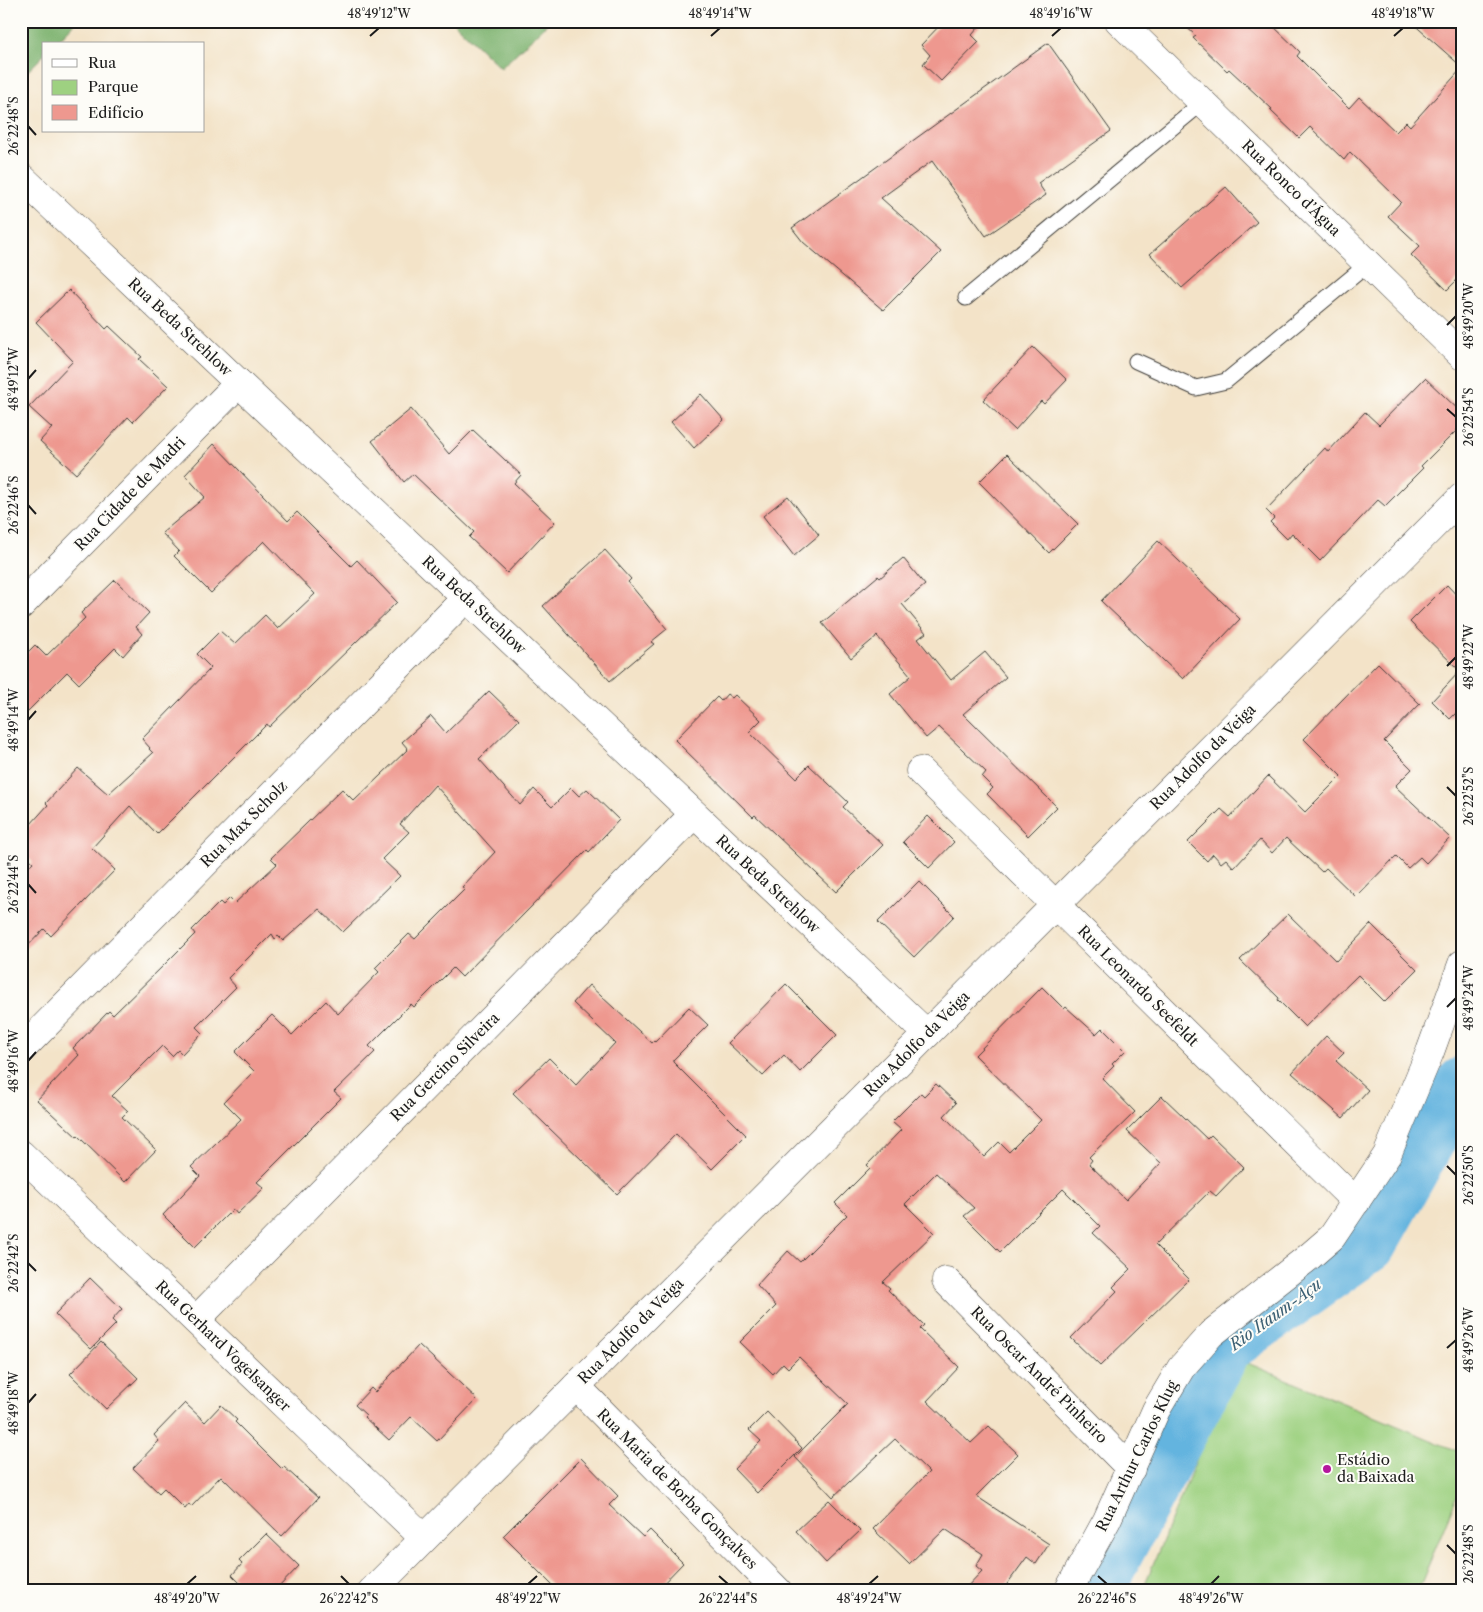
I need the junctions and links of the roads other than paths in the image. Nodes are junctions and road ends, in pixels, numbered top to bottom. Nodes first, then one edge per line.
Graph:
1 (1119, 21) edge
2 (1203, 102) junction
3 (21, 177) edge
4 (1368, 264) junction
5 (966, 298) dead end
6 (1462, 356) edge
7 (1136, 361) dead end
8 (239, 383) junction
9 (1462, 497) edge
10 (466, 598) junction
11 (21, 605) edge
12 (920, 771) dead end
13 (694, 814) junction
14 (1056, 905) junction
15 (1462, 964) edge
16 (927, 1034) junction
17 (21, 1050) edge
18 (21, 1154) edge
19 (1356, 1202) junction
20 (946, 1281) dead end
21 (196, 1320) junction
22 (576, 1386) junction
23 (1131, 1468) junction
24 (424, 1538) junction
25 (372, 1591) edge
26 (778, 1591) edge
27 (1068, 1591) edge

1 - 2 street, Rua Ronco d’Água
2 - 4 street, Rua Ronco d’Água
2 - 5 lane
3 - 8 street, Rua Beda Strehlow
4 - 6 street, Rua Ronco d’Água
4 - 7 lane
8 - 10 street, Rua Beda Strehlow
8 - 11 street, Rua Cidade de Madri
9 - 14 street, Rua Adolfo da Veiga
10 - 13 street, Rua Beda Strehlow
10 - 17 street, Rua Max Scholz
12 - 14 street, Rua Leonardo Seefeldt
13 - 16 street, Rua Beda Strehlow
13 - 21 street, Rua Gercino Silveira
14 - 16 street, Rua Adolfo da Veiga
14 - 19 street, Rua Leonardo Seefeldt
15 - 19 street, Rua Arthur Carlos Klug
16 - 22 street, Rua Adolfo da Veiga
18 - 21 street, Rua Gerhard Vogelsanger
19 - 23 street, Rua Arthur Carlos Klug
20 - 23 street, Rua Oscar André Pinheiro
21 - 24 street, Rua Gerhard Vogelsanger
22 - 24 street, Rua Adolfo da Veiga
22 - 26 street, Rua Maria de Borba Gonçalves
23 - 27 street, Rua Arthur Carlos Klug
24 - 25 street, Rua Adolfo da Veiga

